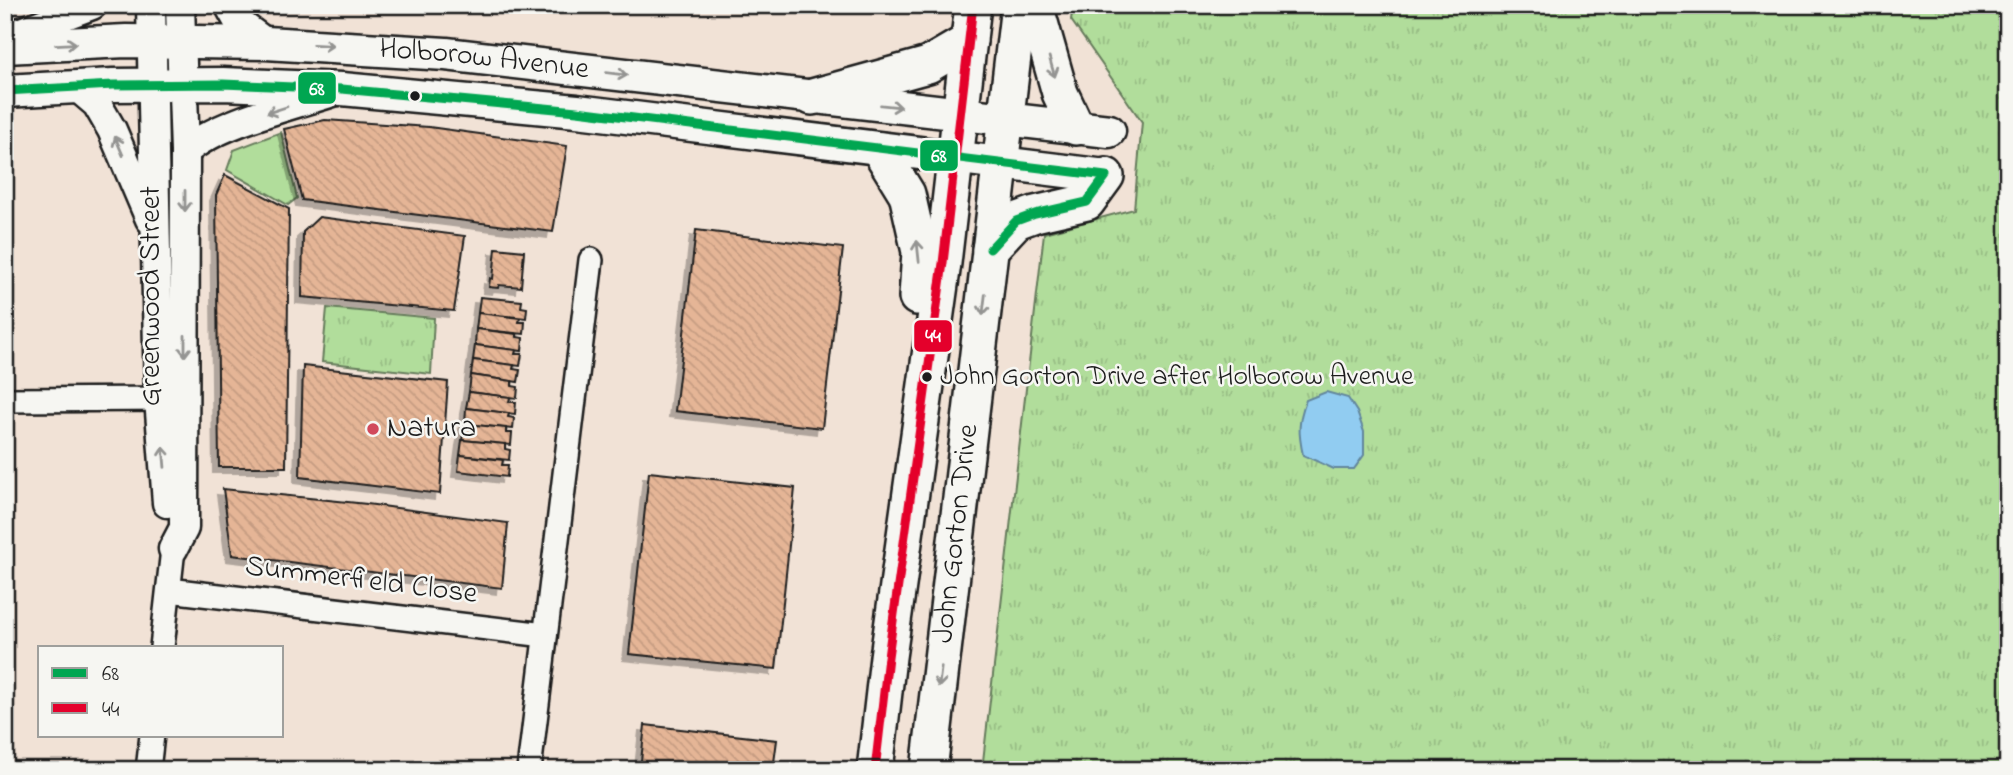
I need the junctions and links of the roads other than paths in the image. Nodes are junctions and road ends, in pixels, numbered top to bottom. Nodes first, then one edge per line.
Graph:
1 (92, 5) edge
2 (151, 5) edge
3 (180, 5) edge
4 (229, 5) edge
5 (973, 5) edge
6 (1019, 5) edge
7 (1035, 5) edge
8 (5, 38) edge
9 (167, 41) junction
10 (969, 41) junction
11 (266, 43) junction
12 (5, 47) edge
13 (168, 84) junction
14 (77, 87) junction
15 (342, 89) junction
16 (5, 91) edge
17 (811, 97) junction
18 (960, 113) junction
19 (1006, 118) junction
20 (1093, 129) joint
21 (880, 150) junction
22 (185, 152) junction
23 (955, 159) junction
24 (1000, 164) junction
25 (1106, 176) joint
26 (156, 232) junction
27 (990, 249) junction
28 (591, 260) dead end
29 (172, 399) junction
30 (5, 400) edge
31 (915, 465) junction
32 (173, 549) joint
33 (169, 590) junction
34 (545, 635) junction
35 (162, 646) edge
36 (152, 736) edge
37 (148, 770) edge
38 (529, 770) edge
39 (875, 770) edge
40 (929, 770) edge

1 - 8 street
2 - 9 street
3 - 9 street
4 - 11 street
5 - 10 main road, John Gorton Drive
6 - 19 main road, John Gorton Drive
7 -> 20 main road
9 - 11 main road, Holborow Avenue
12 -> 9 main road, Holborow Avenue
9 - 13 street
10 - 17 main road
10 - 18 main road, John Gorton Drive
11 -> 17 main road, Holborow Avenue
13 - 14 main road, Holborow Avenue
13 - 15 main road, Holborow Avenue
13 - 22 street, Greenwood Street
13 - 26 street, Greenwood Street
14 - 16 main road, Holborow Avenue
26 -> 14 street
15 - 21 main road, Holborow Avenue
15 -> 22 street
17 -> 18 main road, Holborow Avenue
18 - 19 main road, Holborow Avenue
18 - 23 main road, John Gorton Drive
19 - 20 main road, Holborow Avenue
19 - 24 main road, John Gorton Drive
21 - 23 main road, Holborow Avenue
31 -> 21 main road
22 -> 29 street, Greenwood Street
23 - 24 main road, Holborow Avenue
23 - 31 main road, John Gorton Drive
24 - 25 main road, Holborow Avenue
24 - 27 main road, John Gorton Drive
25 - 27 main road
26 - 29 street, Greenwood Street
27 -> 40 main road, John Gorton Drive
28 - 34 street
29 - 30 street
29 - 32 street, Greenwood Street
31 - 39 main road, John Gorton Drive
32 - 33 street, Greenwood Street
33 - 34 street, Summerfield Close
33 - 35 street, Greenwood Street
34 - 38 street
36 - 37 street

